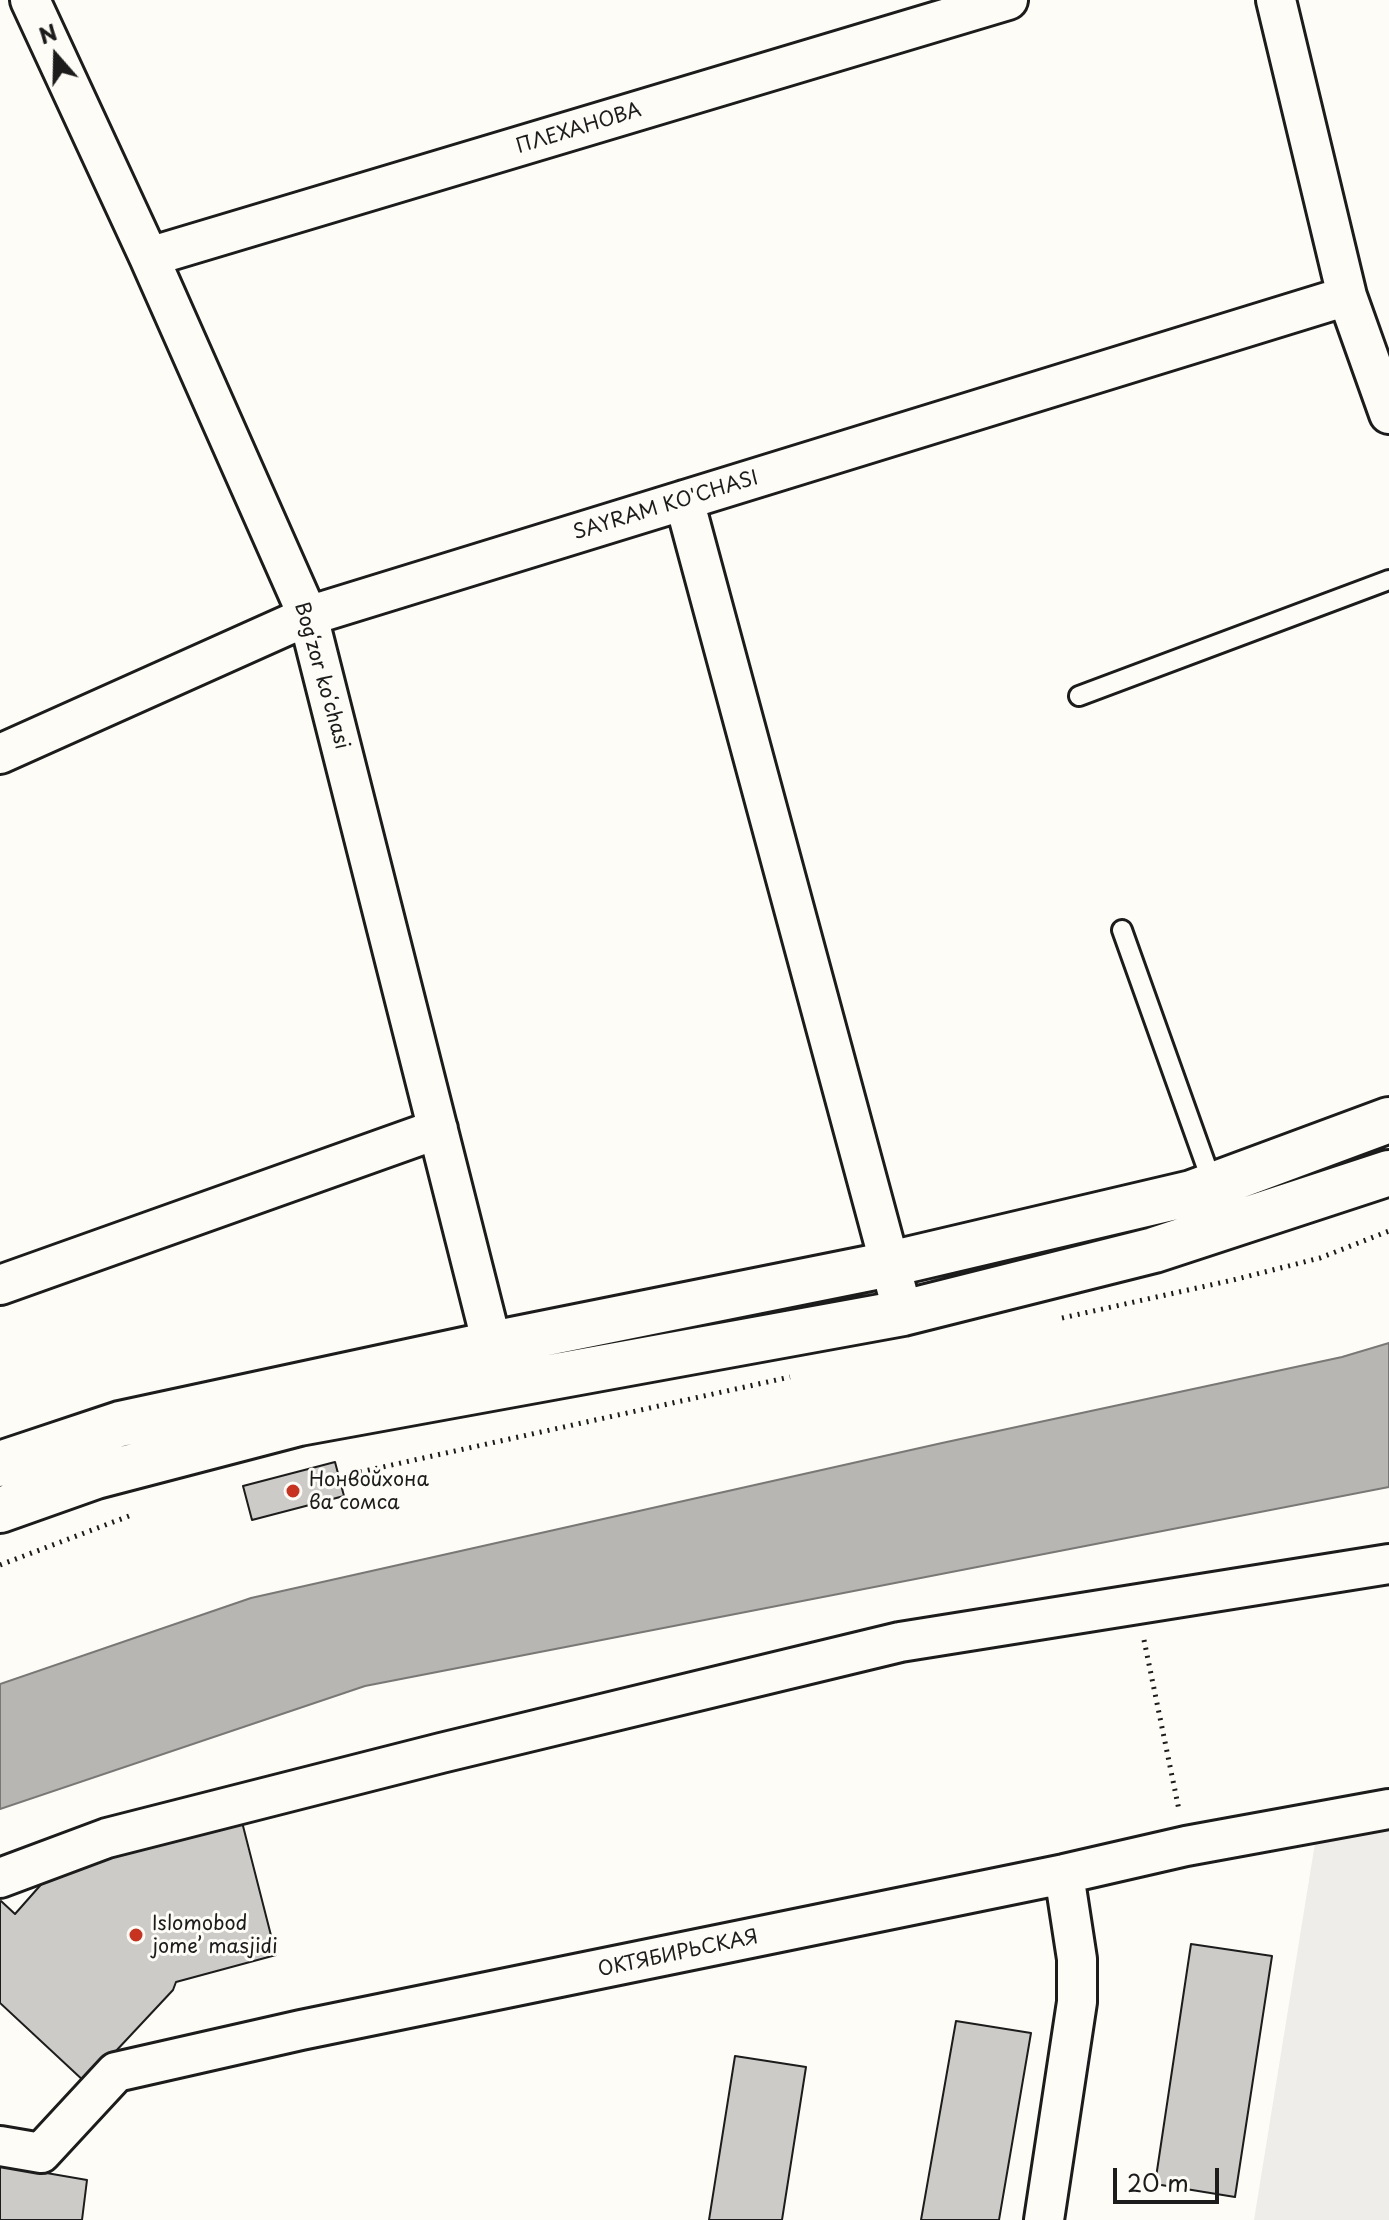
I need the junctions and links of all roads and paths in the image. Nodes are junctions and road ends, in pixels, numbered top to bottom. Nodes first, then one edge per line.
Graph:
1 (30, 0) edge
2 (1008, 0) edge
3 (1276, 0) edge
4 (149, 257) junction
5 (1347, 296) junction
6 (1389, 414) edge
7 (684, 500) junction
8 (1389, 580) edge
9 (308, 616) junction
10 (1079, 696) dead end
11 (0, 754) edge
12 (1122, 930) dead end
13 (1389, 1120) edge
14 (438, 1129) junction
15 (1389, 1173) edge
16 (1213, 1185) junction
17 (890, 1264) junction
18 (0, 1285) edge
19 (903, 1313) junction
20 (492, 1344) junction
21 (0, 1464) edge
22 (0, 1510) edge
23 (129, 1516) dead end
24 (1389, 1564) edge
25 (0, 1565) edge
26 (1137, 1605) junction
27 (1389, 1809) edge
28 (1186, 1846) junction
29 (1064, 1874) junction
30 (0, 1878) edge
31 (0, 2146) edge
32 (1044, 2220) edge

1 - 4 street, Bogʻzor koʻchasi
2 - 4 street, ПЛЕХАНОВА
3 - 5 street
4 - 9 street, Bogʻzor koʻchasi
5 - 6 street
5 - 7 street, SAYRAM KO'CHASI
7 - 9 street, SAYRAM KO'CHASI
7 - 17 street
8 - 10 lane
9 - 11 street, SAYRAM KO'CHASI
9 - 14 street, Bogʻzor koʻchasi
12 - 16 lane
13 - 16 main road
14 - 18 street
14 - 20 street, Bogʻzor koʻchasi
15 - 19 main road
16 - 17 main road
17 - 19 street
17 - 20 main road
19 - 22 main road
20 - 21 main road
23 - 25 path
24 - 26 street
26 - 28 path
26 - 30 street
27 - 28 street, ОКТЯБИРЬСКАЯ
28 - 29 street, ОКТЯБИРЬСКАЯ
29 - 31 street, ОКТЯБИРЬСКАЯ
29 - 32 street

